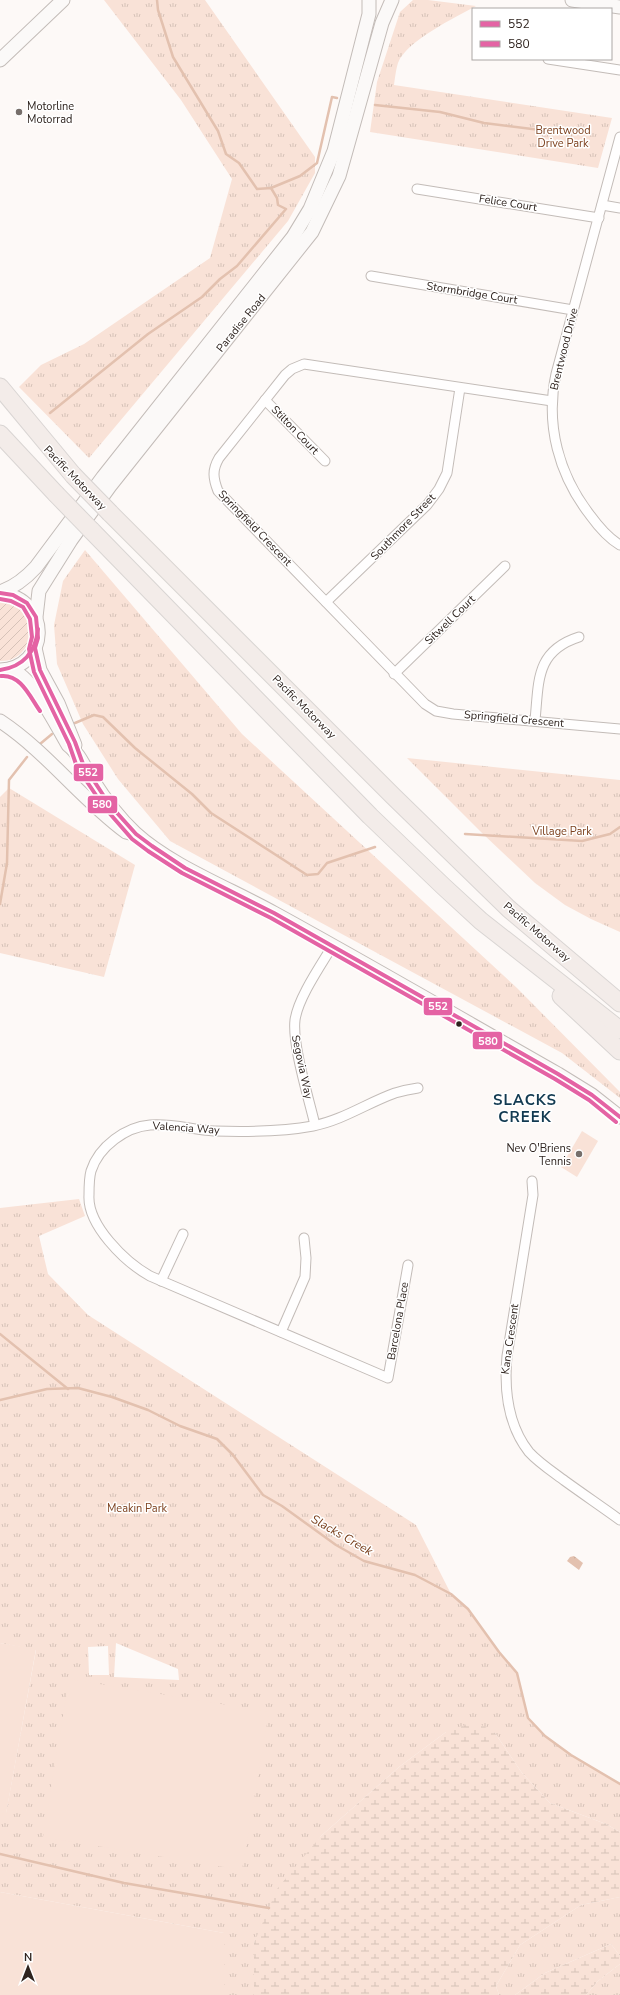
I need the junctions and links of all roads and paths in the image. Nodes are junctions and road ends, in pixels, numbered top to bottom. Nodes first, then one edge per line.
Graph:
1 (62, 0) edge
2 (370, 0) edge
3 (392, 0) edge
4 (572, 0) edge
5 (620, 8) edge
6 (0, 60) edge
7 (555, 60) edge
8 (620, 70) edge
9 (620, 136) edge
10 (417, 189) dead end
11 (602, 205) junction
12 (620, 208) edge
13 (598, 218) junction
14 (371, 276) dead end
15 (573, 310) junction
16 (0, 387) edge
17 (460, 388) junction
18 (0, 399) edge
19 (265, 400) junction
20 (552, 401) junction
21 (0, 434) edge
22 (325, 461) dead end
23 (73, 476) junction
24 (620, 545) edge
25 (505, 566) dead end
26 (0, 592) edge
27 (326, 602) junction
28 (36, 617) junction
29 (579, 637) dead end
30 (35, 648) junction
31 (3, 670) edge
32 (394, 674) junction
33 (535, 720) junction
34 (0, 721) edge
35 (620, 729) edge
36 (76, 751) junction
37 (135, 833) junction
38 (481, 921) junction
39 (333, 946) junction
40 (620, 1003) edge
41 (620, 1030) edge
42 (620, 1051) edge
43 (418, 1088) dead end
44 (620, 1117) edge
45 (315, 1125) junction
46 (532, 1181) dead end
47 (183, 1234) dead end
48 (304, 1238) dead end
49 (408, 1265) dead end
50 (161, 1281) junction
51 (281, 1332) junction
52 (388, 1378) joint
53 (620, 1520) edge

1 - 6 main road
2 - 26 main road, Paradise Road
3 - 28 main road, Paradise Road
4 - 5 main road
7 - 8 street
9 - 11 street, Brentwood Drive
10 - 13 street, Felice Court
11 - 12 street
11 - 13 street, Brentwood Drive
13 - 15 street, Brentwood Drive
14 - 15 street, Stormbridge Court
15 - 20 street, Brentwood Drive
16 - 23 highway
17 - 19 street, Springfield Crescent
17 - 20 street, Springfield Crescent
17 - 27 street, Southmore Street
18 - 23 highway, Pacific Motorway
19 - 22 street, Stilton Court
19 - 27 street, Springfield Crescent
20 - 24 street, Brentwood Drive
21 - 38 highway, bridge
23 - 40 highway, Pacific Motorway, bridge
25 - 32 street, Sitwell Court
26 - 28 main road
27 - 32 street, Springfield Crescent
28 - 30 main road, Paradise Road
29 - 33 street
30 - 31 main road
30 - 36 main road
31 - 36 main road
32 - 33 street, Springfield Crescent
33 - 35 street, Springfield Crescent
34 - 37 main road
36 - 37 main road
37 - 39 main road
38 - 41 highway
38 - 42 highway
39 - 44 main road
39 - 45 street, Segovia Way
43 - 45 street, Valencia Way
45 - 50 street, Valencia Way
46 - 53 street, Kana Crescent
47 - 50 street
48 - 51 street
49 - 52 street, Barcelona Place
50 - 51 street, Valencia Way
51 - 52 street, Valencia Way

